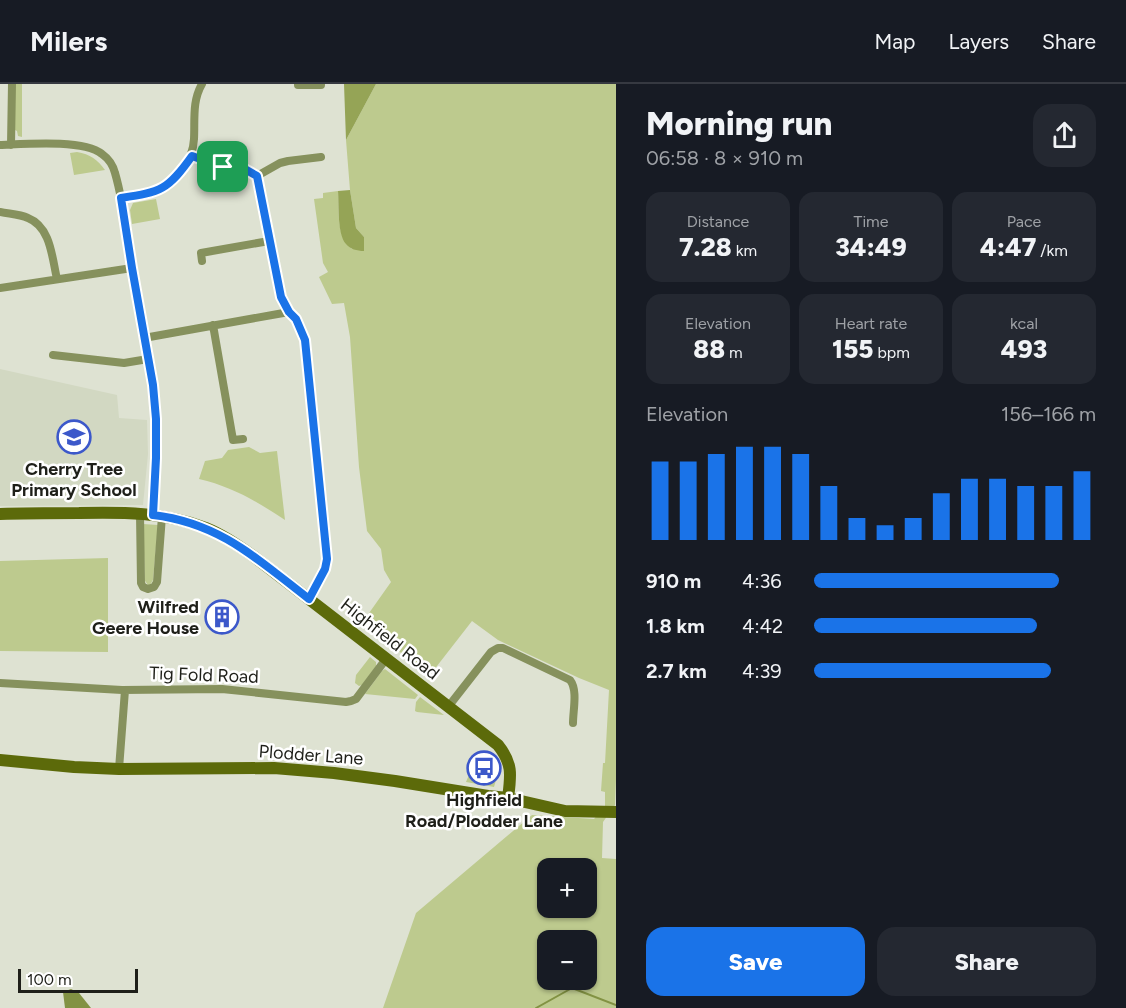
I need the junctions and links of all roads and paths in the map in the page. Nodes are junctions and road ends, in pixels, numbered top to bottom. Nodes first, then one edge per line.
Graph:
1 (12, 84) edge
2 (202, 84) edge
3 (302, 85) edge
4 (321, 85) edge
5 (0, 145) edge
6 (11, 145) junction
7 (316, 155) dead end
8 (192, 156) junction
9 (257, 176) junction
10 (121, 198) junction
11 (0, 212) edge
12 (269, 241) junction
13 (202, 261) dead end
14 (132, 268) junction
15 (57, 279) junction
16 (0, 288) edge
17 (289, 312) junction
18 (213, 325) junction
19 (144, 338) junction
20 (53, 355) dead end
21 (148, 359) junction
22 (243, 439) dead end
23 (0, 514) edge
24 (152, 515) junction
25 (309, 599) junction
26 (386, 658) junction
27 (0, 682) edge
28 (124, 690) junction
29 (448, 707) junction
30 (573, 723) dead end
31 (0, 760) edge
32 (119, 769) junction
33 (508, 798) junction
34 (616, 812) edge

1 - 6 street
2 - 8 street
3 - 4 street
5 - 6 street
6 - 10 street
7 - 9 street
8 - 9 street
8 - 10 street
9 - 12 street
10 - 14 street
11 - 15 street
12 - 13 street
12 - 17 street
14 - 15 street
14 - 19 street
15 - 16 street
17 - 18 street
17 - 25 street
18 - 19 street
18 - 22 street
19 - 21 street
20 - 21 street
21 - 24 street
23 - 24 main road, Highfield Road
24 - 24 street
24 - 25 main road, Highfield Road
25 - 26 main road, Highfield Road
26 - 28 street, Tig Fold Road
26 - 29 main road, Highfield Road
27 - 28 street, Tig Fold Road
28 - 32 street
29 - 30 street
29 - 33 main road, Highfield Road
31 - 32 main road, Plodder Lane
32 - 33 main road, Plodder Lane
33 - 34 main road, Plodder Lane

